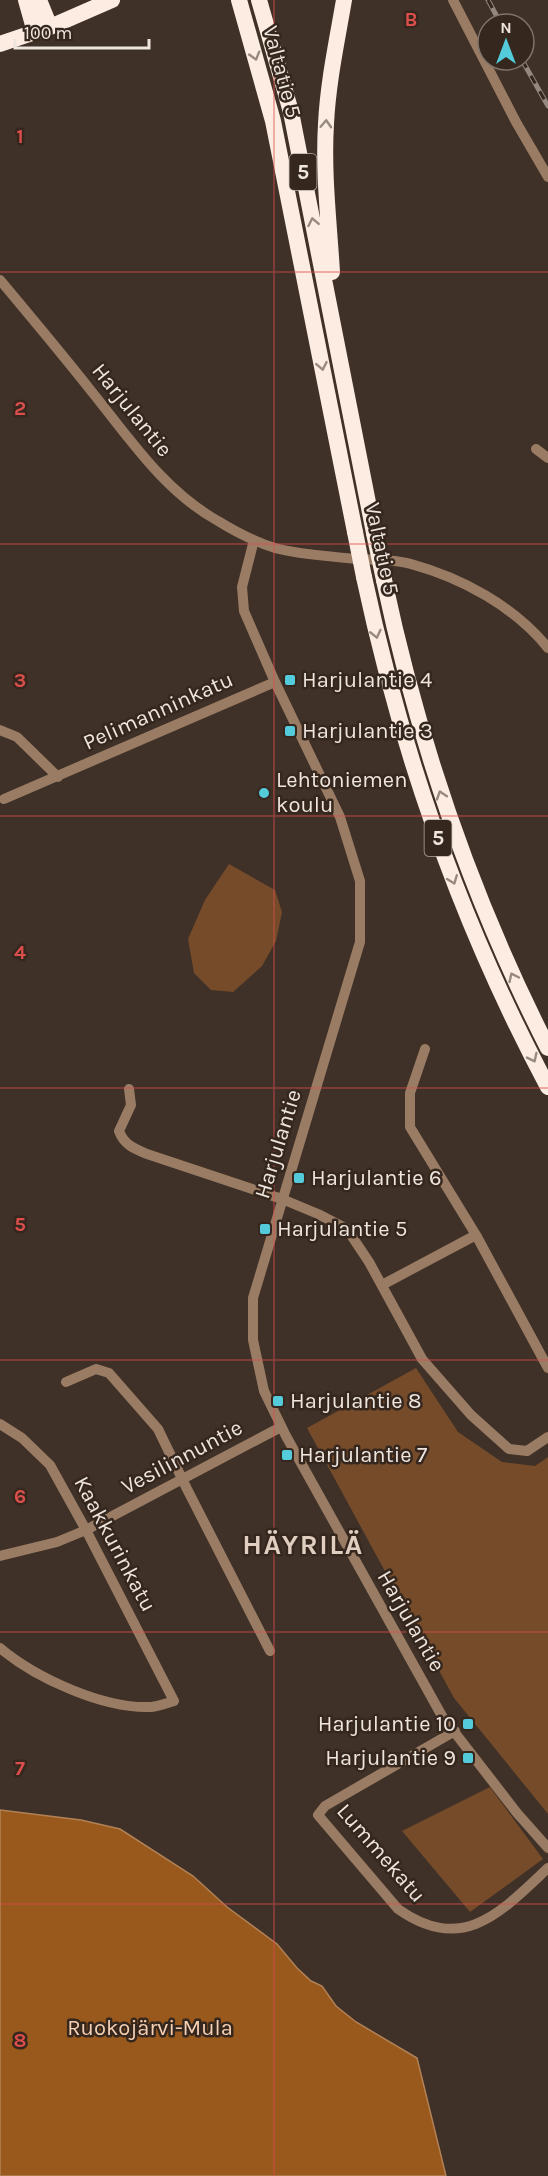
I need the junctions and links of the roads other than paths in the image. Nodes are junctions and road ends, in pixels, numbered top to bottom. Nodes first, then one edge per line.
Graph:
1 (26, 0) edge
2 (39, 0) edge
3 (112, 0) edge
4 (238, 0) edge
5 (259, 0) edge
6 (344, 0) edge
7 (453, 0) edge
8 (43, 29) junction
9 (0, 44) edge
10 (548, 177) edge
11 (0, 280) edge
12 (336, 342) junction
13 (536, 449) dead end
14 (548, 459) edge
15 (254, 540) junction
16 (548, 648) edge
17 (275, 682) junction
18 (0, 730) edge
19 (58, 777) junction
20 (4, 799) dead end
21 (548, 1048) edge
22 (424, 1049) dead end
23 (548, 1087) edge
24 (129, 1089) dead end
25 (282, 1199) junction
26 (476, 1234) junction
27 (382, 1286) junction
28 (548, 1368) edge
29 (66, 1382) dead end
30 (0, 1424) edge
31 (281, 1427) junction
32 (548, 1437) edge
33 (182, 1480) junction
34 (86, 1530) junction
35 (0, 1556) edge
36 (0, 1648) edge
37 (270, 1651) dead end
38 (455, 1731) junction
39 (548, 1848) edge
40 (548, 1868) edge

1 - 8 highway
2 - 8 highway
3 - 8 highway
4 -> 23 highway, Valtatie 5 / 5, bridge
12 -> 5 highway, Valtatie 5 / 5
12 -> 6 highway
7 - 10 street
8 - 9 highway
11 - 15 street, Harjulantie
21 -> 12 highway, Valtatie 5 / 5, bridge
13 - 14 street
15 - 16 street, Harjulantie
15 - 17 street, Harjulantie
17 - 19 street, Pelimanninkatu
17 - 25 street, Harjulantie
18 - 19 street
19 - 20 street, Pelimanninkatu
22 - 26 street
24 - 25 street
25 - 27 street
25 - 31 street, Harjulantie
26 - 27 street
26 - 28 street
27 - 32 street
29 - 33 street
30 - 34 street, Kaakkurinkatu
31 - 33 street, Vesilinnuntie
31 - 38 street, Harjulantie
33 - 34 street, Vesilinnuntie
33 - 37 street
34 - 35 street, Vesilinnuntie
34 - 36 street, Kaakkurinkatu
38 - 39 street, Harjulantie
38 - 40 street, Lummekatu

